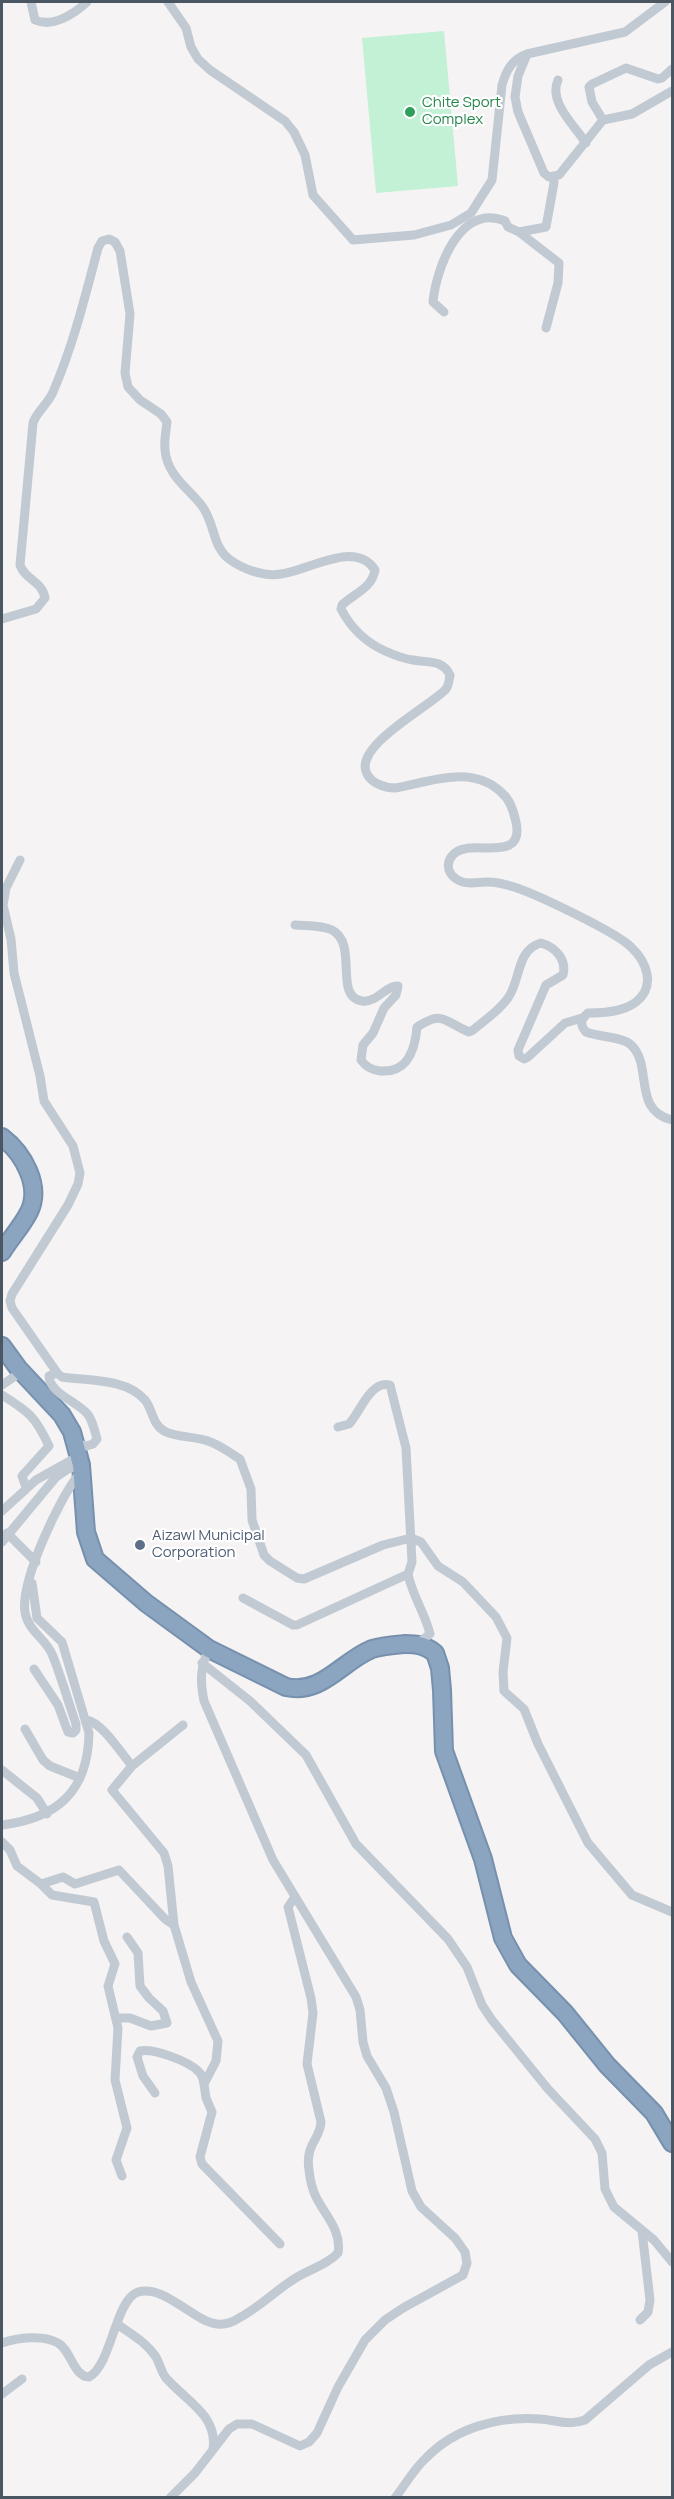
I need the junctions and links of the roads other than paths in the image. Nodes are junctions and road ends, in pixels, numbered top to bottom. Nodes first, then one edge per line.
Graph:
1 (31, 2) edge
2 (87, 2) edge
3 (168, 2) edge
4 (665, 2) edge
5 (527, 54) junction
6 (672, 69) edge
7 (558, 80) dead end
8 (672, 91) edge
9 (603, 120) junction
10 (586, 143) junction
11 (553, 177) junction
12 (519, 232) junction
13 (444, 312) dead end
14 (546, 328) dead end
15 (2, 618) edge
16 (20, 860) dead end
17 (295, 926) dead end
18 (582, 1018) junction
19 (672, 1120) edge
20 (2, 1137) edge
21 (2, 1252) edge
22 (4, 1351) edge
23 (21, 1372) junction
24 (58, 1374) junction
25 (2, 1385) edge
26 (2, 1395) edge
27 (338, 1427) dead end
28 (79, 1459) junction
29 (26, 1487) junction
30 (2, 1510) edge
31 (4, 1537) edge
32 (411, 1538) junction
33 (36, 1562) junction
34 (408, 1574) junction
35 (31, 1578) junction
36 (243, 1598) dead end
37 (417, 1644) junction
38 (205, 1656) junction
39 (34, 1669) dead end
40 (86, 1720) junction
41 (183, 1725) dead end
42 (25, 1729) dead end
43 (132, 1766) junction
44 (2, 1770) edge
45 (80, 1778) junction
46 (47, 1814) junction
47 (2, 1825) edge
48 (2, 1842) edge
49 (41, 1884) junction
50 (295, 1897) junction
51 (672, 1912) edge
52 (174, 1925) junction
53 (127, 1937) dead end
54 (116, 2018) junction
55 (204, 2084) junction
56 (155, 2093) dead end
57 (672, 2143) edge
58 (122, 2176) dead end
59 (642, 2231) junction
60 (280, 2244) dead end
61 (672, 2262) edge
62 (640, 2320) dead end
63 (117, 2324) junction
64 (2, 2343) edge
65 (672, 2352) edge
66 (22, 2379) dead end
67 (2, 2394) edge
68 (213, 2449) junction
69 (170, 2498) edge
70 (395, 2498) edge

1 - 2 street
3 - 5 street
4 - 5 street
5 - 11 street
6 - 9 street
7 - 10 street
8 - 9 street
9 - 10 street
10 - 11 street
11 - 12 street
12 - 13 street
12 - 14 street
15 - 18 street
16 - 24 street
17 - 18 street
18 - 19 street
20 - 21 highway
22 - 23 highway
23 - 25 street
23 - 28 highway
24 - 28 street
24 - 32 street
26 - 29 street
27 - 32 street
28 - 29 street
28 - 31 street
28 - 33 street
28 - 38 highway
29 - 30 street
31 - 33 street
32 - 34 street
32 - 51 street
33 - 35 street
34 - 36 street
34 - 37 street
35 - 39 street
35 - 40 street
37 - 38 highway
37 - 57 highway
38 - 50 street
38 - 59 street
40 - 43 street
40 - 45 street
41 - 43 street
42 - 45 street
43 - 52 street
44 - 46 street
45 - 46 street
46 - 47 street
48 - 49 street
49 - 52 street
49 - 54 street
50 - 63 street
50 - 68 street
52 - 55 street
53 - 54 street
54 - 58 street
55 - 56 street
55 - 60 street
59 - 61 street
59 - 62 street
63 - 64 street
63 - 68 street
65 - 70 street
66 - 67 street
68 - 69 street

